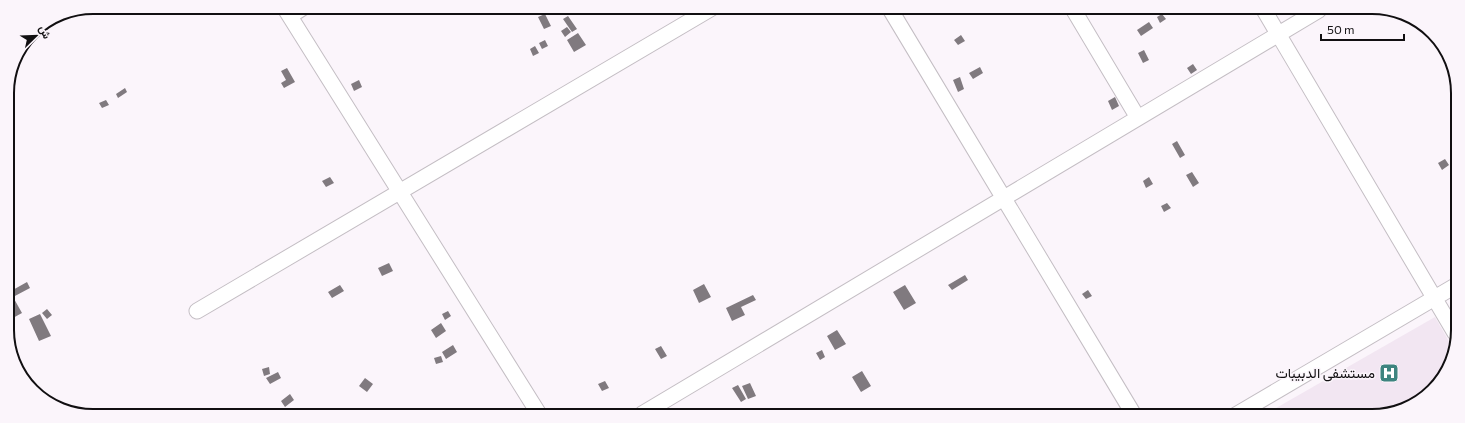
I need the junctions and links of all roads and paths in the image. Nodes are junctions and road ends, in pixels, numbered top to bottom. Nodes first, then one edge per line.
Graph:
1 (288, 14) edge
2 (702, 14) edge
3 (893, 14) edge
4 (1077, 14) edge
5 (1266, 14) edge
6 (1312, 14) edge
7 (1278, 34) junction
8 (1138, 118) junction
9 (400, 192) junction
10 (1004, 198) junction
11 (1451, 288) edge
12 (1434, 298) junction
13 (197, 311) dead end
14 (1451, 326) edge
15 (536, 409) edge
16 (650, 409) edge
17 (1130, 409) edge
18 (1246, 409) edge

1 - 9 street
2 - 9 street
3 - 10 street
4 - 8 street
5 - 7 street
6 - 7 street
7 - 8 street
7 - 12 street
8 - 10 street
9 - 13 street
9 - 15 street
10 - 16 street
10 - 17 street
11 - 12 street
12 - 14 street
12 - 18 street

